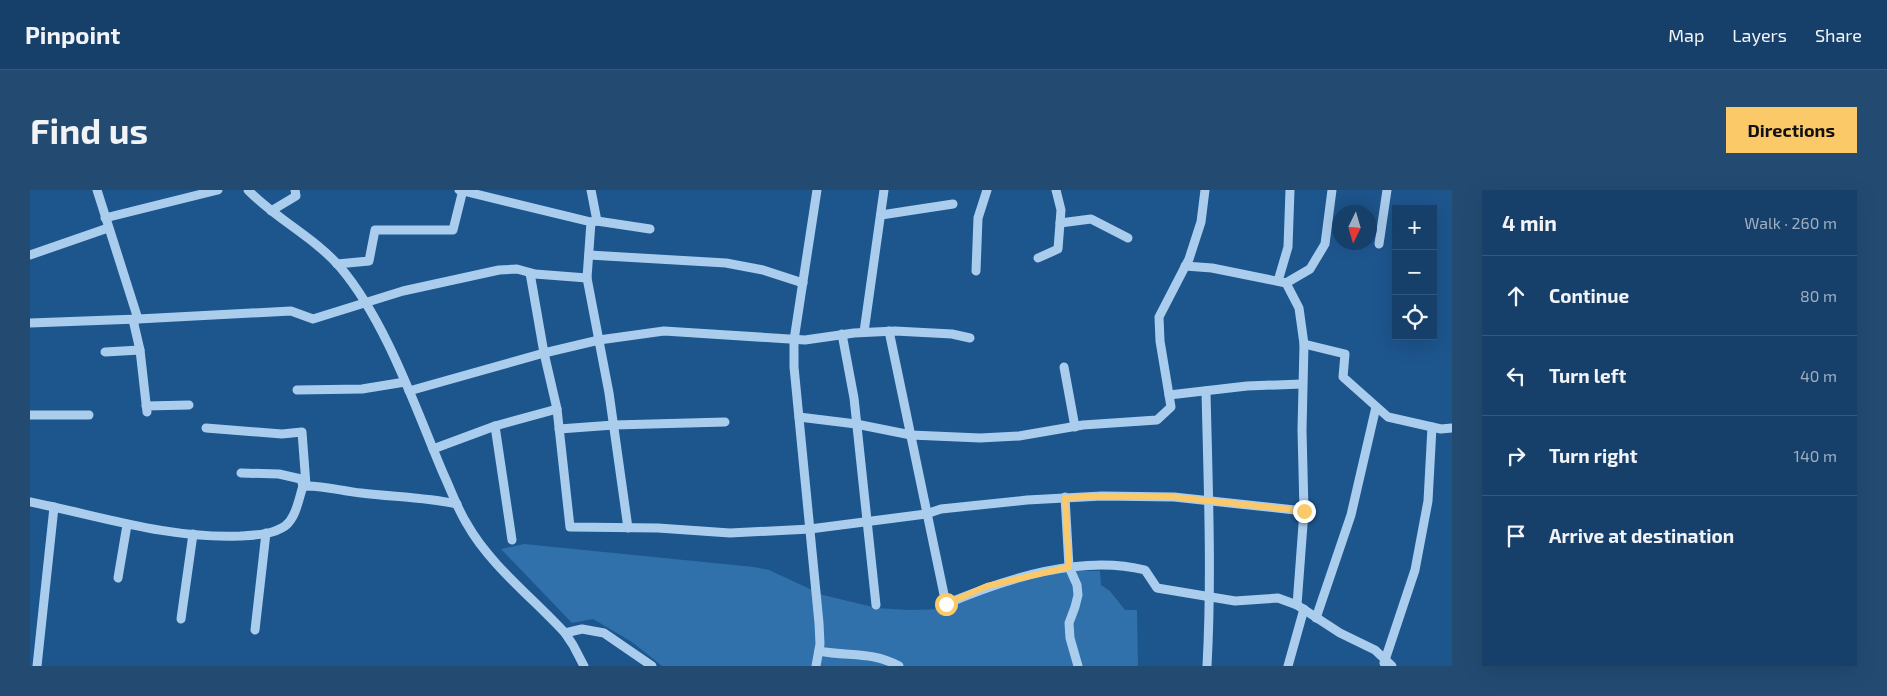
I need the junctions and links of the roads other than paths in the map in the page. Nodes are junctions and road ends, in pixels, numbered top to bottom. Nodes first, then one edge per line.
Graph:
1 (97, 190) edge
2 (218, 190) edge
3 (248, 190) edge
4 (296, 190) edge
5 (462, 190) edge
6 (591, 190) edge
7 (817, 190) edge
8 (884, 190) edge
9 (987, 190) edge
10 (1056, 190) edge
11 (1205, 190) edge
12 (1290, 190) edge
13 (1332, 190) edge
14 (1387, 190) edge
15 (953, 204) dead end
16 (271, 211) junction
17 (881, 215) junction
18 (594, 221) junction
19 (107, 223) junction
20 (1060, 223) junction
21 (650, 229) dead end
22 (1128, 238) dead end
23 (1379, 244) dead end
24 (30, 255) edge
25 (589, 255) junction
26 (1038, 258) dead end
27 (337, 264) junction
28 (1186, 266) junction
29 (976, 271) dead end
30 (530, 273) junction
31 (587, 278) junction
32 (1282, 282) junction
33 (802, 283) junction
34 (364, 303) junction
35 (135, 320) junction
36 (30, 323) edge
37 (889, 331) junction
38 (864, 332) junction
39 (842, 334) junction
40 (970, 338) dead end
41 (599, 340) junction
42 (794, 340) junction
43 (1304, 344) junction
44 (140, 350) junction
45 (105, 352) dead end
46 (544, 353) junction
47 (1064, 367) dead end
48 (1302, 384) junction
49 (407, 387) junction
50 (297, 390) dead end
51 (1206, 391) junction
52 (1169, 395) junction
53 (189, 405) dead end
54 (1376, 407) junction
55 (556, 409) junction
56 (30, 415) edge
57 (89, 415) dead end
58 (799, 417) junction
59 (725, 422) dead end
60 (856, 424) junction
61 (614, 425) junction
62 (495, 426) junction
63 (1075, 427) junction
64 (1432, 427) junction
65 (206, 428) dead end
66 (1452, 428) edge
67 (559, 429) junction
68 (911, 435) junction
69 (433, 449) junction
70 (241, 472) dead end
71 (304, 485) junction
72 (1065, 498) junction
73 (1208, 500) junction
74 (30, 502) edge
75 (457, 504) junction
76 (54, 507) junction
77 (1304, 511) junction
78 (927, 513) junction
79 (867, 522) junction
80 (127, 525) junction
81 (628, 528) junction
82 (810, 529) junction
83 (193, 534) junction
84 (266, 534) junction
85 (512, 540) dead end
86 (1069, 567) junction
87 (118, 578) dead end
88 (1208, 597) junction
89 (876, 604) dead end
90 (1301, 607) junction
91 (181, 618) dead end
92 (1316, 618) junction
93 (254, 630) dead end
94 (565, 634) junction
95 (819, 652) junction
96 (1384, 663) edge
97 (38, 666) edge
98 (584, 666) edge
99 (652, 666) edge
100 (816, 666) edge
101 (899, 666) edge
102 (1078, 666) edge
103 (1206, 666) edge
104 (1288, 666) edge
105 (1392, 666) edge

1 - 19 street
2 - 19 street
3 - 16 street
4 - 16 street
5 - 18 street
5 - 27 street
6 - 18 street
7 - 33 street
8 - 17 street
9 - 29 street
10 - 20 street
11 - 28 street
12 - 32 street
13 - 32 street
14 - 23 street
15 - 17 street
16 - 27 street
17 - 38 street
18 - 21 street
18 - 25 street
19 - 24 street
19 - 35 street
20 - 22 street
20 - 26 street
25 - 31 street
25 - 33 street
27 - 34 street
28 - 32 street
28 - 52 street
30 - 31 street
30 - 34 street
30 - 46 street
31 - 41 street
32 - 43 street
33 - 42 street
34 - 35 street
34 - 49 street
35 - 36 street
35 - 44 street
37 - 38 street
37 - 40 street
37 - 68 street
38 - 39 street
39 - 42 street
39 - 60 street
41 - 42 street
41 - 46 street
41 - 61 street
42 - 58 street
43 - 48 street
43 - 54 street
44 - 45 street
44 - 53 street
46 - 49 street
46 - 55 street
47 - 63 street
48 - 51 street
48 - 77 street
49 - 50 street
49 - 69 street
51 - 52 street
51 - 73 street
52 - 63 street
54 - 64 street
54 - 92 street
55 - 62 street
55 - 67 street
56 - 57 street
58 - 60 street
58 - 82 street
59 - 61 street
60 - 68 street
60 - 79 street
61 - 67 street
61 - 81 street
62 - 69 street
62 - 85 street
63 - 68 street
64 - 66 street
64 - 96 street
65 - 71 street
67 - 81 street
68 - 78 street
69 - 75 street
70 - 71 street
71 - 75 street
71 - 84 street
72 - 73 street
72 - 78 street
72 - 86 street
73 - 77 street
73 - 88 street
74 - 76 street
75 - 94 street
76 - 80 street
76 - 97 street
77 - 90 street
78 - 79 street
78 - 86 street
79 - 82 street
79 - 89 street
80 - 83 street
80 - 87 street
81 - 82 street
82 - 95 street
83 - 84 street
83 - 91 street
84 - 93 street
86 - 88 street
86 - 102 street
88 - 90 street
88 - 103 street
90 - 92 street
90 - 104 street
92 - 96 street
94 - 98 street
94 - 99 street
95 - 100 street
95 - 101 street
96 - 105 street

